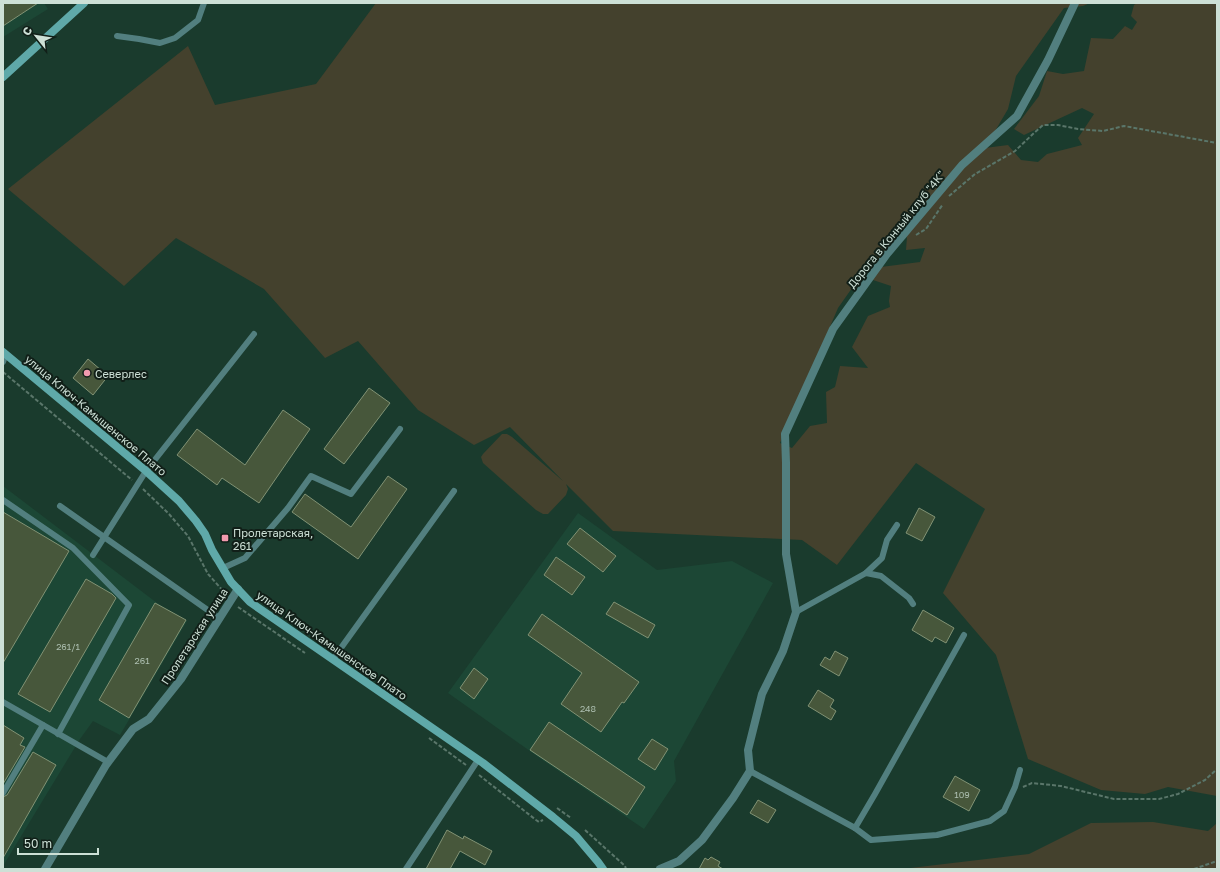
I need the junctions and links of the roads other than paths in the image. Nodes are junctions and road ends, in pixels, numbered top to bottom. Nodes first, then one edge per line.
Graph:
1 (84, 3) edge
2 (204, 3) edge
3 (1075, 3) edge
4 (117, 36) dead end
5 (3, 77) edge
6 (254, 334) dead end
7 (4, 353) edge
8 (3, 362) edge
9 (400, 429) dead end
10 (146, 471) junction
11 (454, 492) dead end
12 (3, 500) edge
13 (60, 506) dead end
14 (897, 525) dead end
15 (104, 537) junction
16 (93, 555) dead end
17 (223, 568) junction
18 (866, 574) junction
19 (238, 589) junction
20 (913, 604) dead end
21 (796, 612) junction
22 (219, 618) junction
23 (964, 636) dead end
24 (333, 659) junction
25 (3, 702) edge
26 (43, 725) junction
27 (58, 734) junction
28 (478, 760) junction
29 (108, 762) junction
30 (1020, 770) dead end
31 (750, 771) junction
32 (3, 793) edge
33 (855, 828) junction
34 (45, 869) edge
35 (406, 869) edge
36 (603, 869) edge
37 (660, 869) edge

1 - 5 main road
2 - 4 lane
3 - 21 street, Дорога в Конный клуб "4К"
6 - 10 lane
7 - 8 lane
7 - 10 main road, улица Ключ-Камышенское Плато
9 - 17 lane
10 - 15 lane
10 - 17 main road, улица Ключ-Камышенское Плато
11 - 24 lane
12 - 27 lane
13 - 15 lane
14 - 18 lane
15 - 16 lane
15 - 22 lane
17 - 19 main road, улица Ключ-Камышенское Плато
18 - 20 lane
18 - 21 lane
19 - 22 street, Пролетарская улица
19 - 24 main road, улица Ключ-Камышенское Плато
21 - 31 street
22 - 29 street, Пролетарская улица
23 - 33 lane
24 - 28 main road, улица Ключ-Камышенское Плато
25 - 26 lane
26 - 27 lane
26 - 32 lane
27 - 29 lane
28 - 35 lane
28 - 36 main road, улица Ключ-Камышенское Плато
29 - 34 street, Пролетарская улица
30 - 33 lane
31 - 33 lane
31 - 37 street

